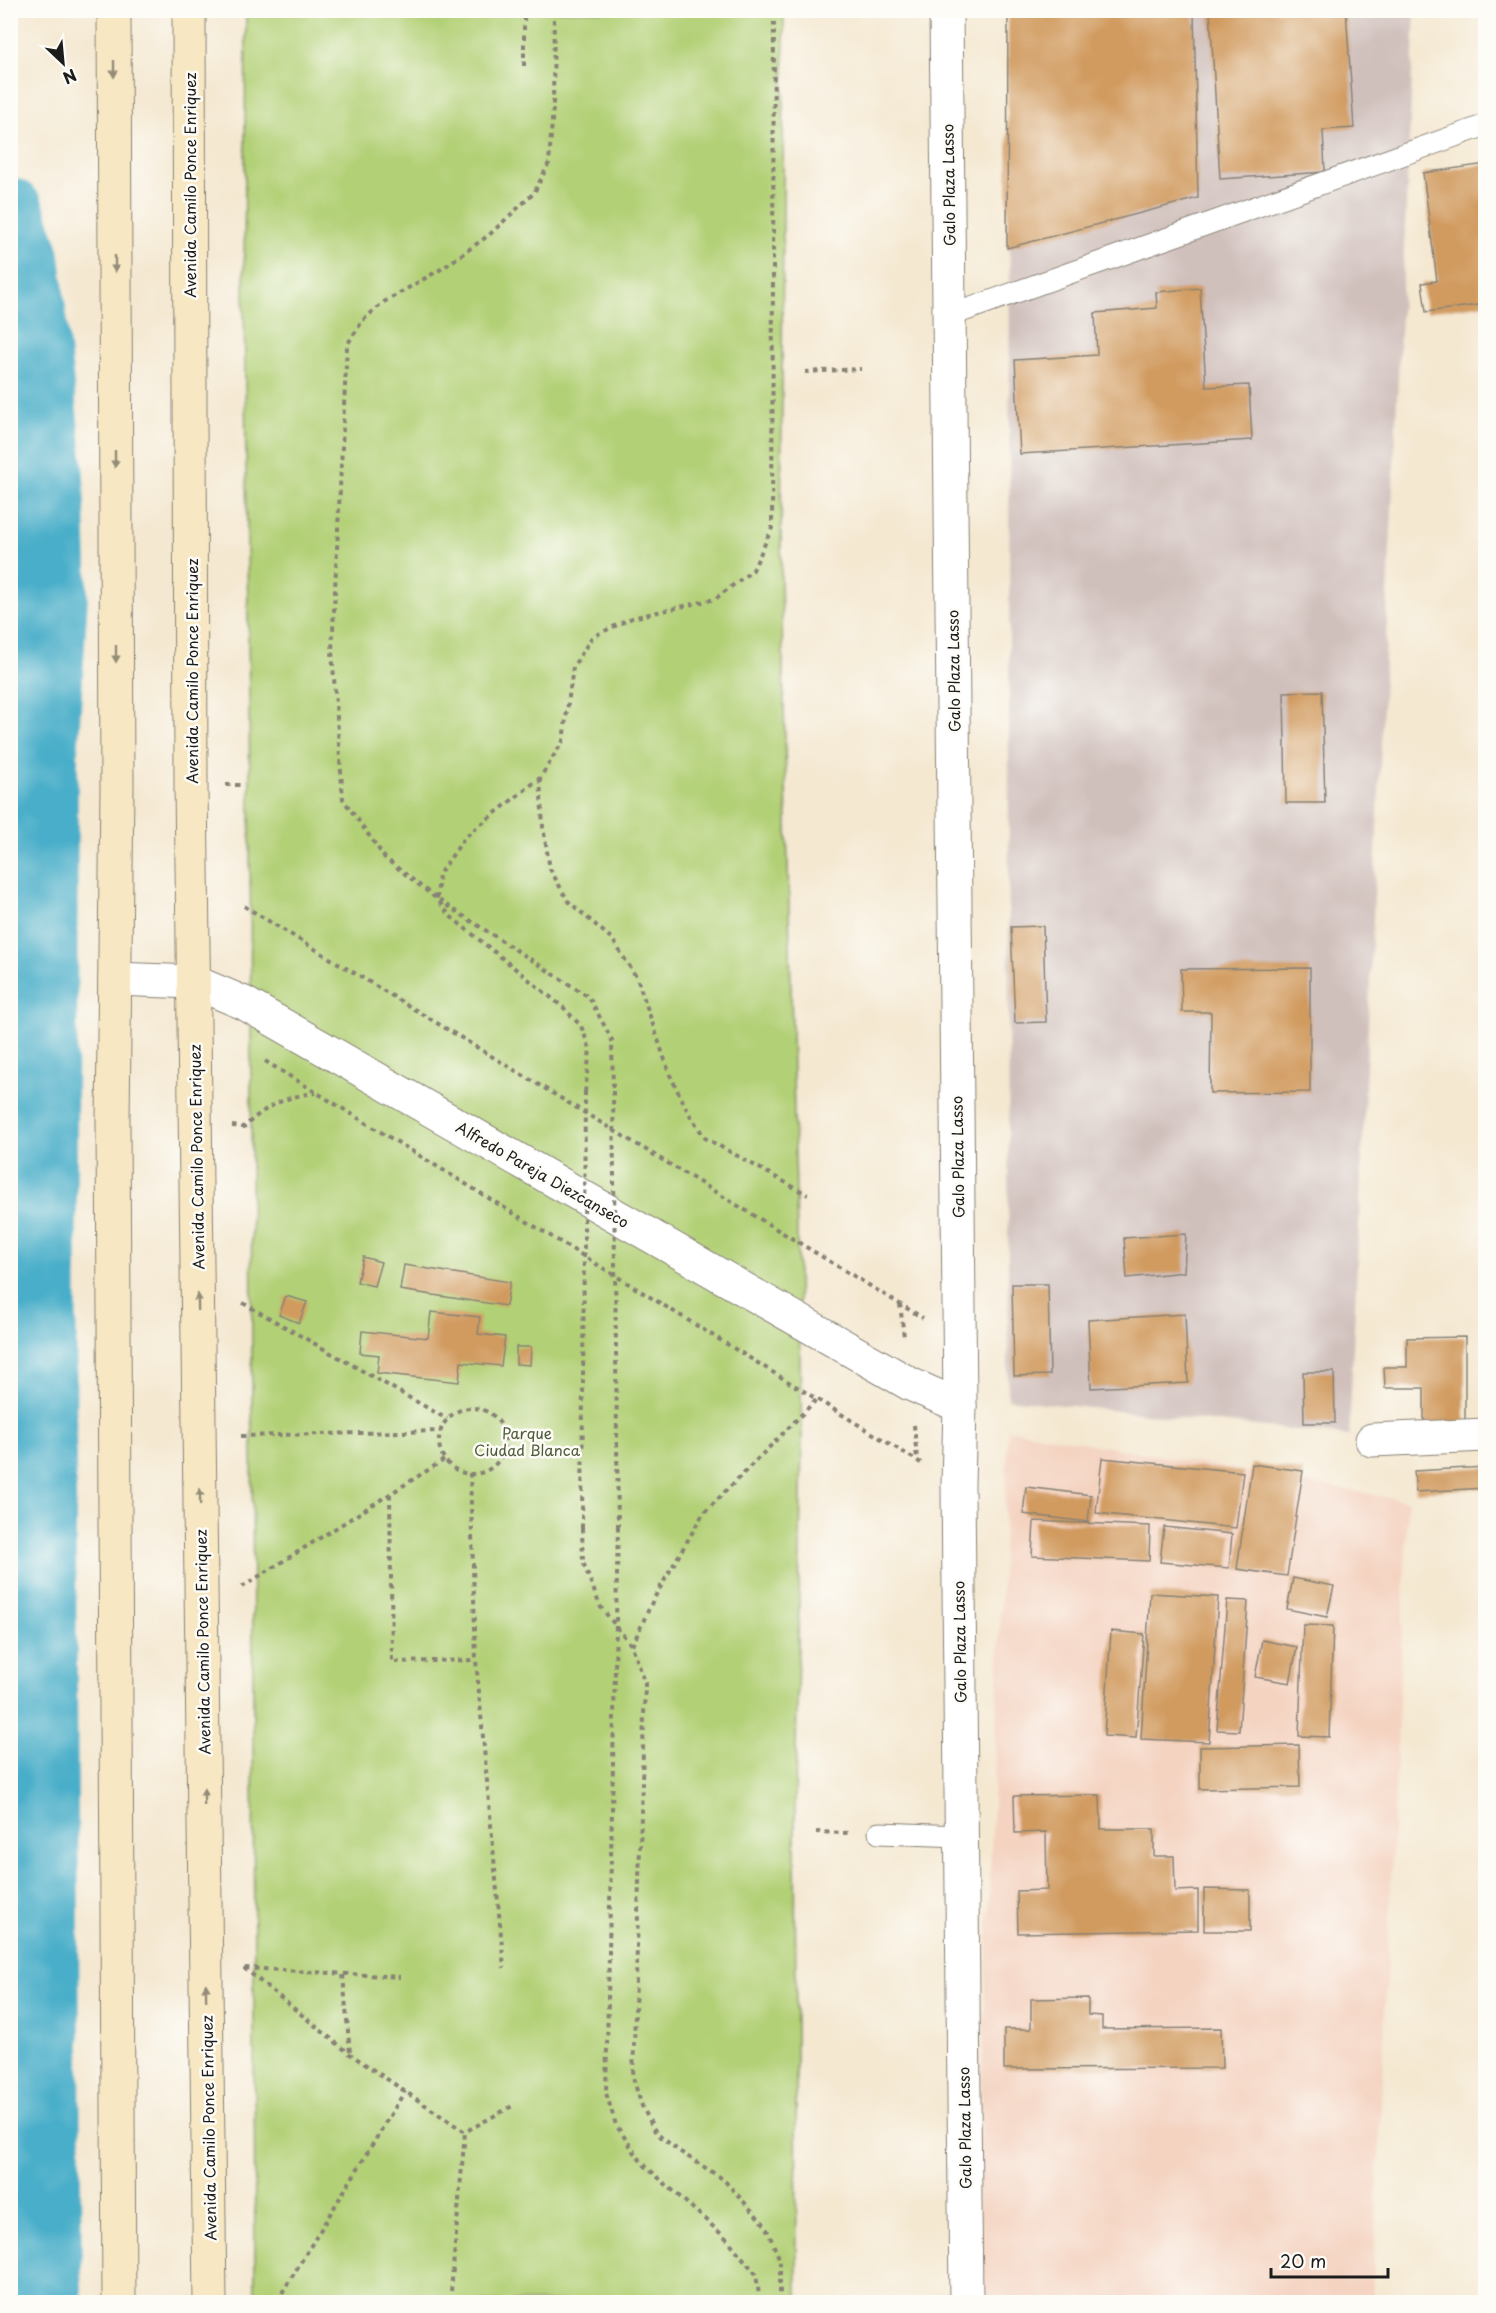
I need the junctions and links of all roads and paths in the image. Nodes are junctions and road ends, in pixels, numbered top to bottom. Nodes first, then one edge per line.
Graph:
1 (114, 10) edge
2 (189, 10) edge
3 (524, 10) edge
4 (554, 10) edge
5 (774, 10) edge
6 (946, 10) edge
7 (524, 66) dead end
8 (1485, 125) edge
9 (949, 316) junction
10 (861, 369) dead end
11 (805, 372) dead end
12 (540, 778) junction
13 (437, 899) junction
14 (244, 906) dead end
15 (114, 979) junction
16 (194, 982) junction
17 (263, 1059) dead end
18 (317, 1093) junction
19 (244, 1127) dead end
20 (808, 1195) dead end
21 (243, 1302) dead end
22 (959, 1340) junction
23 (817, 1399) junction
24 (960, 1406) junction
25 (447, 1419) junction
26 (440, 1431) junction
27 (1485, 1435) edge
28 (241, 1436) dead end
29 (1372, 1440) dead end
30 (444, 1460) junction
31 (470, 1473) junction
32 (958, 1485) junction
33 (390, 1494) junction
34 (242, 1587) dead end
35 (616, 1626) junction
36 (632, 1646) junction
37 (476, 1660) junction
38 (879, 1833) dead end
39 (962, 1836) junction
40 (504, 1968) dead end
41 (343, 1975) junction
42 (400, 1977) dead end
43 (350, 2054) junction
44 (405, 2091) junction
45 (514, 2105) dead end
46 (465, 2132) junction
47 (451, 2291) dead end
48 (282, 2293) dead end
49 (119, 2302) edge
50 (210, 2302) edge
51 (760, 2302) edge
52 (780, 2302) edge
53 (966, 2302) edge

1 -> 15 main road
2 - 16 main road, Avenida Camilo Ponce Enriquez
3 - 7 path
4 - 13 path
5 - 12 path
6 - 9 street, Galo Plaza Lasso
8 - 9 lane
9 - 22 street, Galo Plaza Lasso
10 - 11 path
12 - 13 path
12 - 20 path
13 - 35 path, bridge
13 - 35 path, bridge
14 - 22 path
15 - 16 street, Alfredo Pareja Diezcanseco
15 - 49 main road
16 - 24 street, Alfredo Pareja Diezcanseco
50 -> 16 main road, Avenida Camilo Ponce Enriquez
17 - 18 path
18 - 19 path
18 - 23 path
21 - 25 path
22 - 24 street, Galo Plaza Lasso
23 - 32 path
23 - 36 path
24 - 32 street, Galo Plaza Lasso
25 - 26 path
25 - 31 path
26 - 28 path
26 - 30 path
27 - 29 street
30 - 31 path
30 - 33 path
31 - 37 path
32 - 39 street, Galo Plaza Lasso
33 - 34 path
33 - 37 path
35 - 36 path
35 - 51 path
36 - 52 path
37 - 40 path
38 - 39 lane
39 - 53 street, Galo Plaza Lasso
41 - 42 path
41 - 43 path
41 - 43 path
43 - 44 path
44 - 46 path
44 - 48 path
45 - 46 path
46 - 47 path

